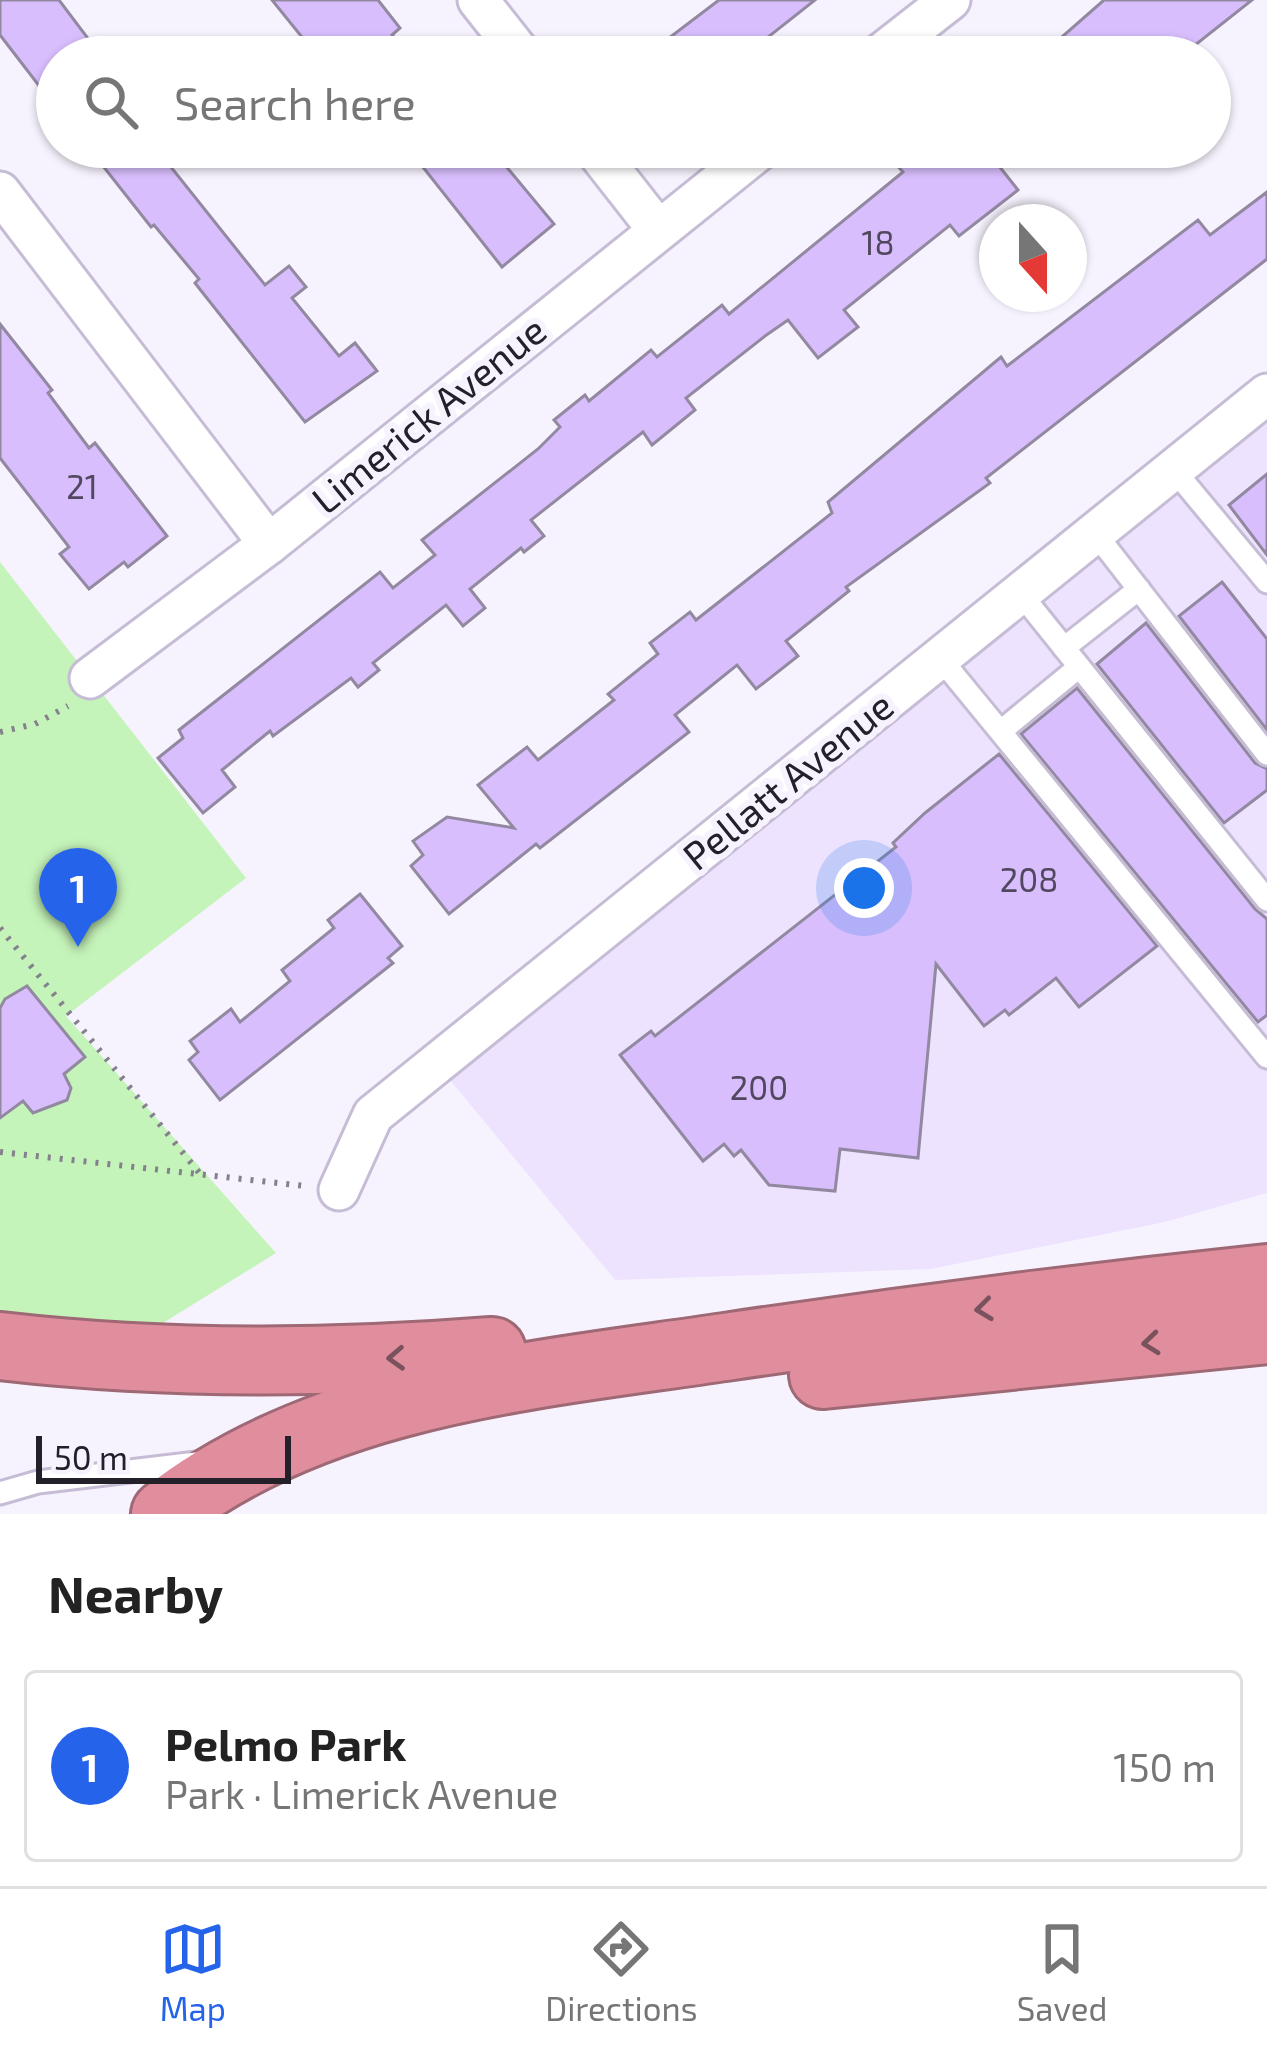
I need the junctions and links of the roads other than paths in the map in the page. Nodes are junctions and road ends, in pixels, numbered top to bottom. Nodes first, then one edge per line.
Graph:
1 (478, 0) edge
2 (950, 0) edge
3 (506, 36) edge
4 (904, 36) edge
5 (609, 168) edge
6 (736, 168) edge
7 (0, 193) edge
8 (658, 230) junction
9 (1267, 394) edge
10 (1174, 470) junction
11 (1095, 533) junction
12 (269, 544) junction
13 (1267, 582) edge
14 (1139, 589) junction
15 (1020, 593) junction
16 (1064, 648) junction
17 (940, 658) junction
18 (1079, 667) junction
19 (91, 678) road end
20 (1001, 731) junction
21 (1267, 754) edge
22 (1267, 900) edge
23 (1267, 1058) edge
24 (339, 1190) road end
25 (1267, 1278) edge
26 (890, 1323) junction
27 (1267, 1330) edge
28 (0, 1346) edge
29 (254, 1457) junction
30 (0, 1492) edge
31 (165, 1514) edge
32 (202, 1514) edge

1 - 3 street
2 - 4 street
5 - 8 street
6 - 8 street, Limerick Avenue
7 - 12 street
8 - 12 street, Limerick Avenue
9 - 10 street, Pellatt Avenue
10 - 11 street, Pellatt Avenue
10 - 13 lane
11 - 14 lane
11 - 15 street, Pellatt Avenue
12 - 19 street, Limerick Avenue
14 - 16 lane
14 - 21 lane
15 - 16 lane
15 - 17 street, Pellatt Avenue
16 - 18 lane
17 - 20 lane
17 - 24 street, Pellatt Avenue
18 - 20 lane
18 - 22 lane
20 - 23 lane
25 -> 26 highway
26 -> 28 highway
26 - 29 highway
27 -> 32 highway
29 - 30 lane
29 - 31 highway

